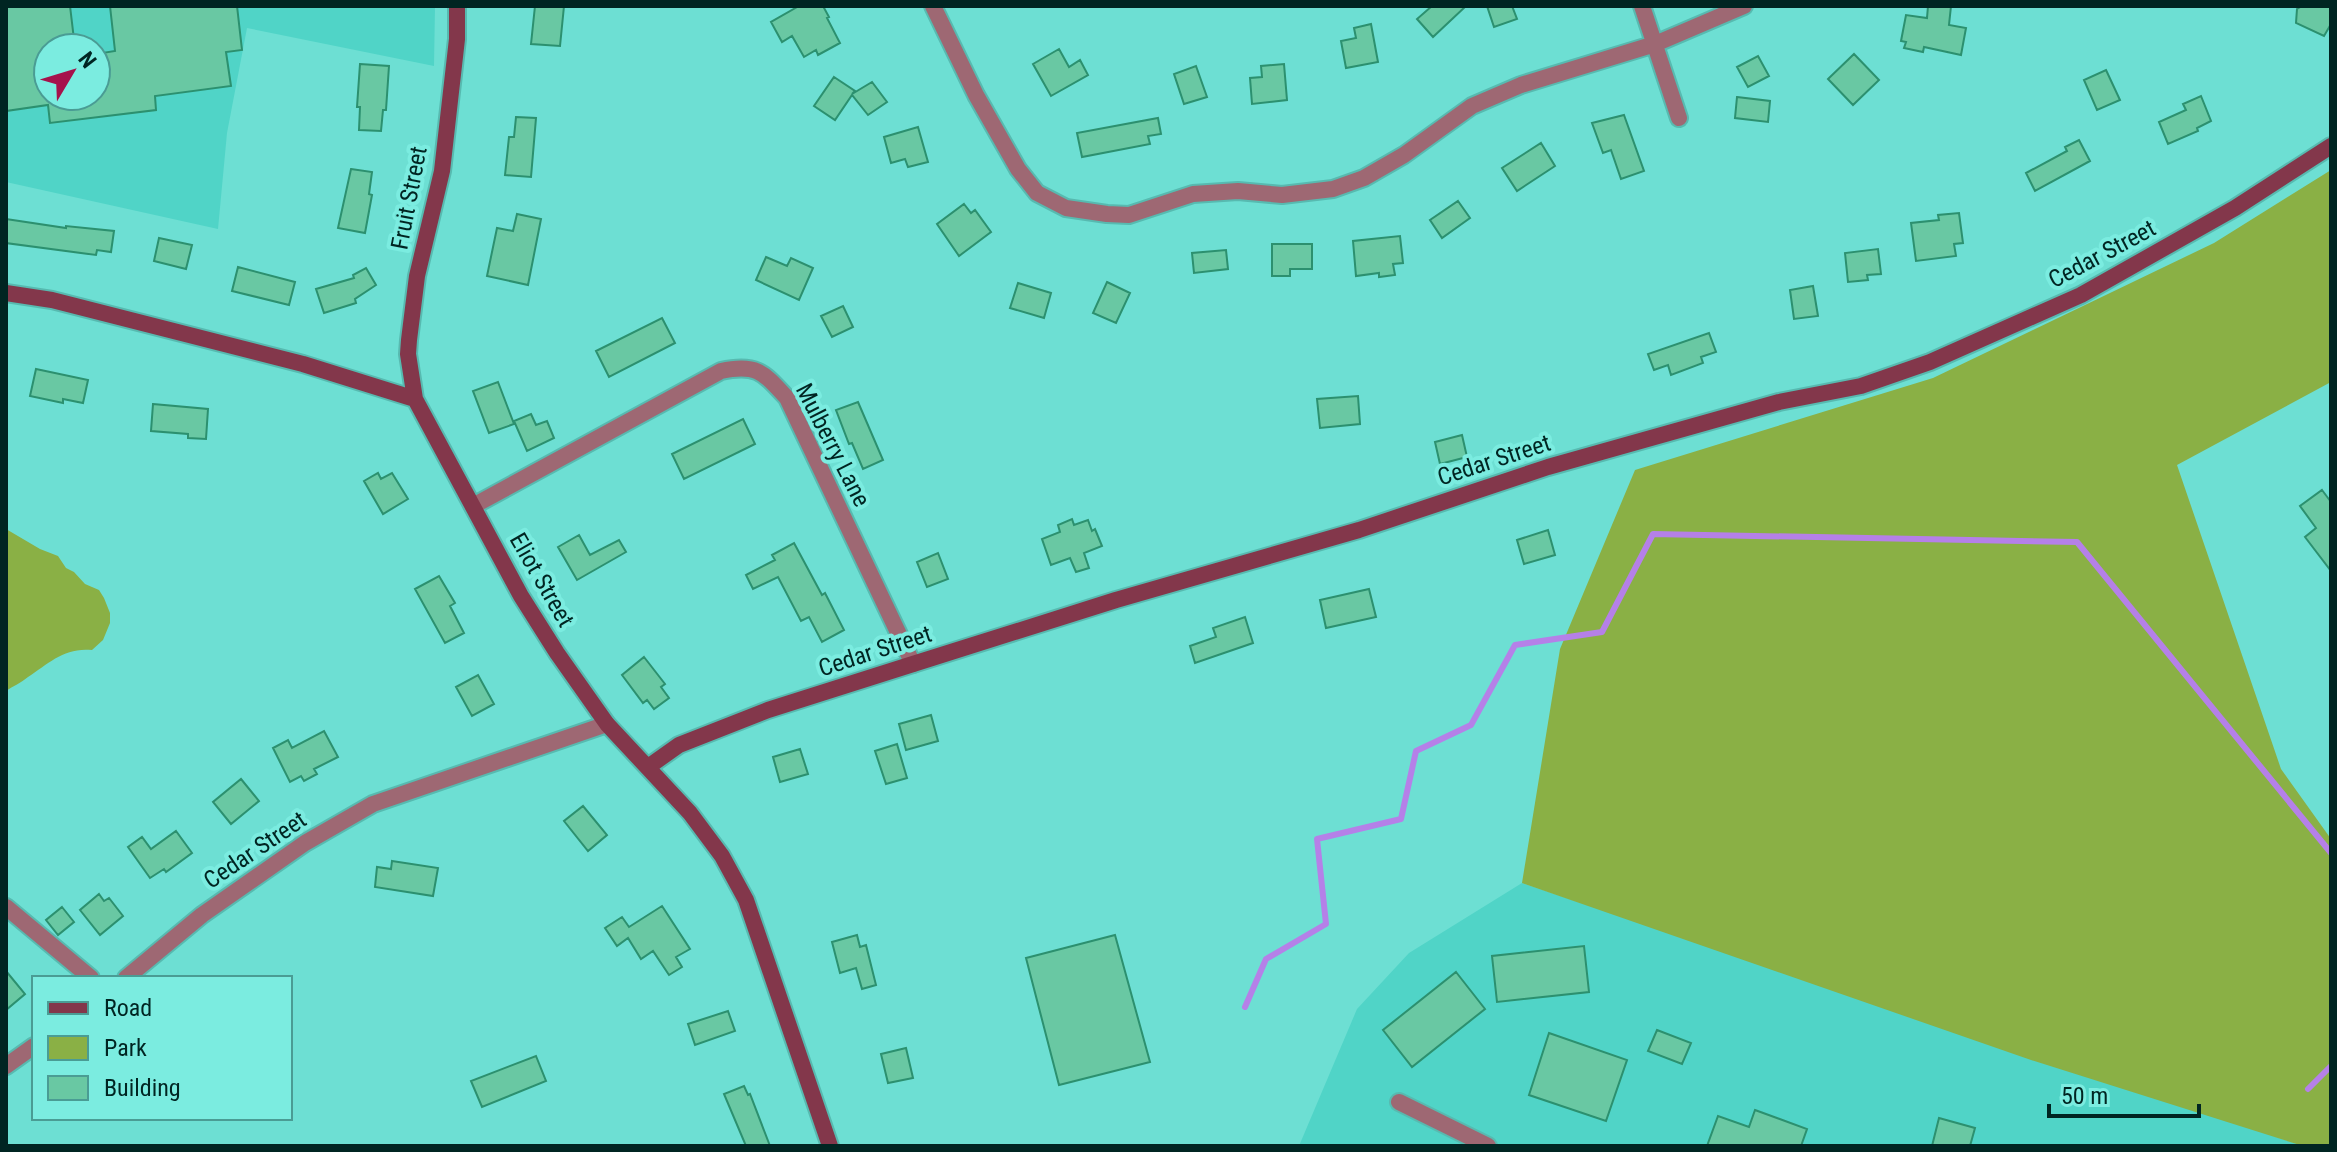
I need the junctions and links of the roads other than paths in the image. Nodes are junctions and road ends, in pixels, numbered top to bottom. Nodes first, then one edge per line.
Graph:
1 (457, 6) edge
2 (933, 6) edge
3 (1642, 6) edge
4 (1744, 6) edge
5 (1655, 44) junction
6 (1679, 118) dead end
7 (2331, 146) edge
8 (6, 293) edge
9 (415, 399) junction
10 (473, 506) junction
11 (913, 664) junction
12 (607, 724) junction
13 (648, 767) junction
14 (6, 907) edge
15 (89, 976) edge
16 (128, 976) edge
17 (32, 1047) edge
18 (6, 1066) edge
19 (1399, 1102) dead end
20 (830, 1146) edge
21 (1488, 1146) edge

1 - 9 street, Fruit Street
2 - 5 street
3 - 5 street
4 - 5 street
5 - 6 street
7 - 11 street, Cedar Street
8 - 9 street
9 - 10 street, Eliot Street
10 - 11 street, Mulberry Lane
10 - 12 street, Eliot Street
11 - 13 street, Cedar Street
12 - 13 street, Eliot Street
12 - 16 street, Cedar Street
13 - 20 street, Eliot Street
14 - 15 street
17 - 18 street
19 - 21 street

